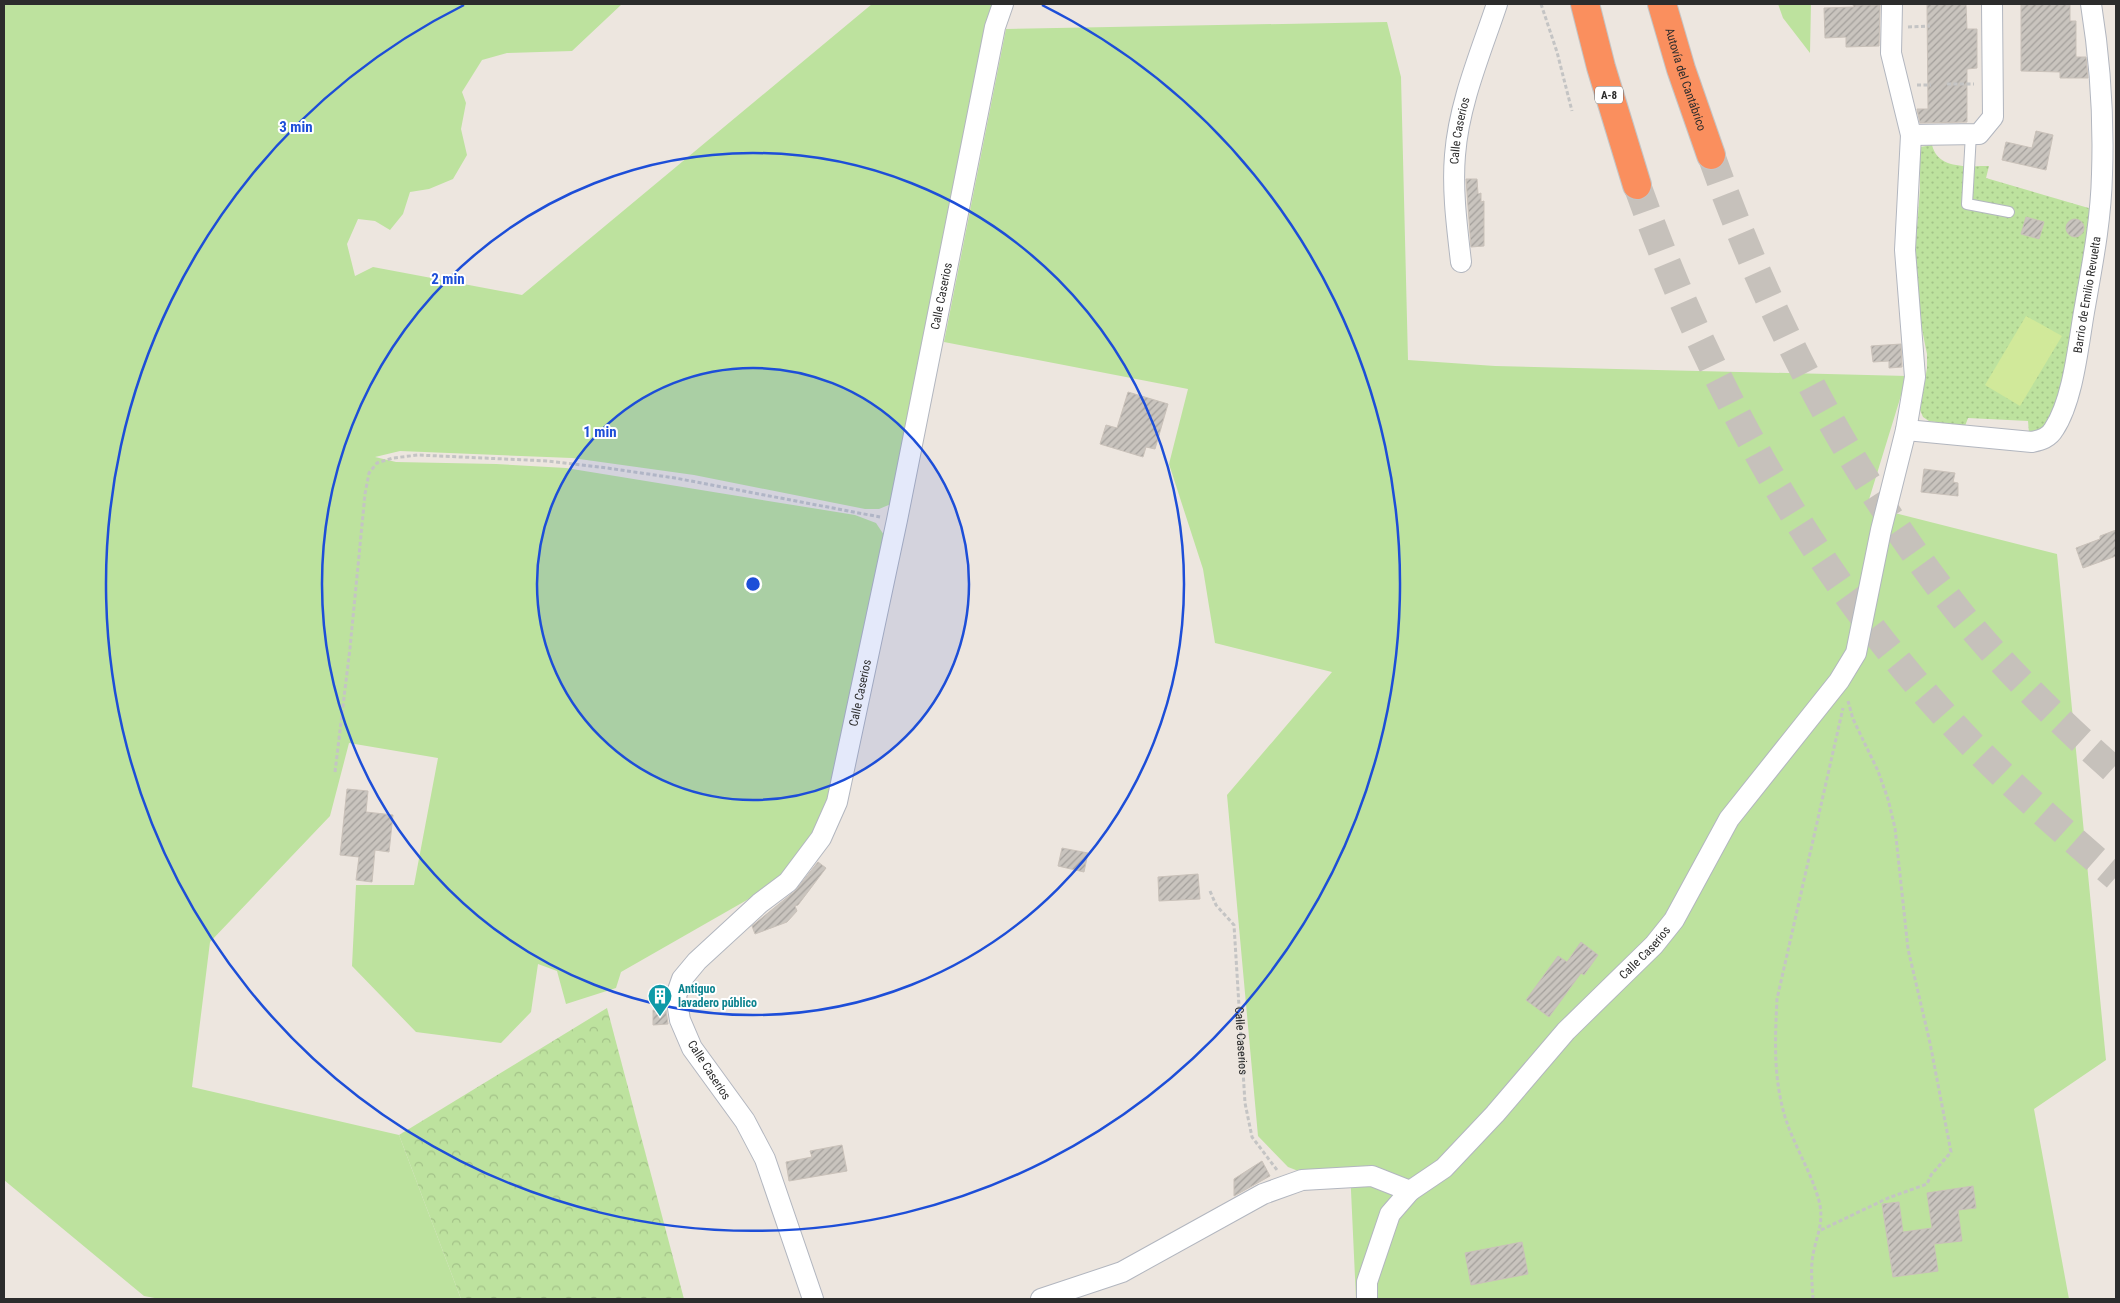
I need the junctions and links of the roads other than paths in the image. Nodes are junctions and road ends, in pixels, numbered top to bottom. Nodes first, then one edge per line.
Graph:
1 (1003, 4) edge
2 (1497, 4) edge
3 (1585, 4) edge
4 (1662, 4) edge
5 (1892, 4) edge
6 (1992, 4) edge
7 (2095, 9) edge
8 (1971, 134) junction
9 (1911, 135) junction
10 (1711, 155) tunnel mouth
11 (1637, 185) tunnel mouth
12 (2009, 212) dead end
13 (1461, 262) dead end
14 (1906, 430) junction
15 (1410, 1191) junction
16 (813, 1299) edge
17 (1041, 1299) edge
18 (1367, 1299) edge

1 - 16 street, Calle Caserios
2 - 13 street, Calle Caserios
3 - 11 highway, A-8
4 - 10 highway, Autovía del Cantábrico
5 - 9 street
6 - 8 street
7 - 14 street, Barrio de Emilio Revuelta
8 - 9 street
8 - 12 lane
9 - 14 street
14 - 15 street, Calle Caserios
15 - 17 street
15 - 18 street, Calle Caserios

